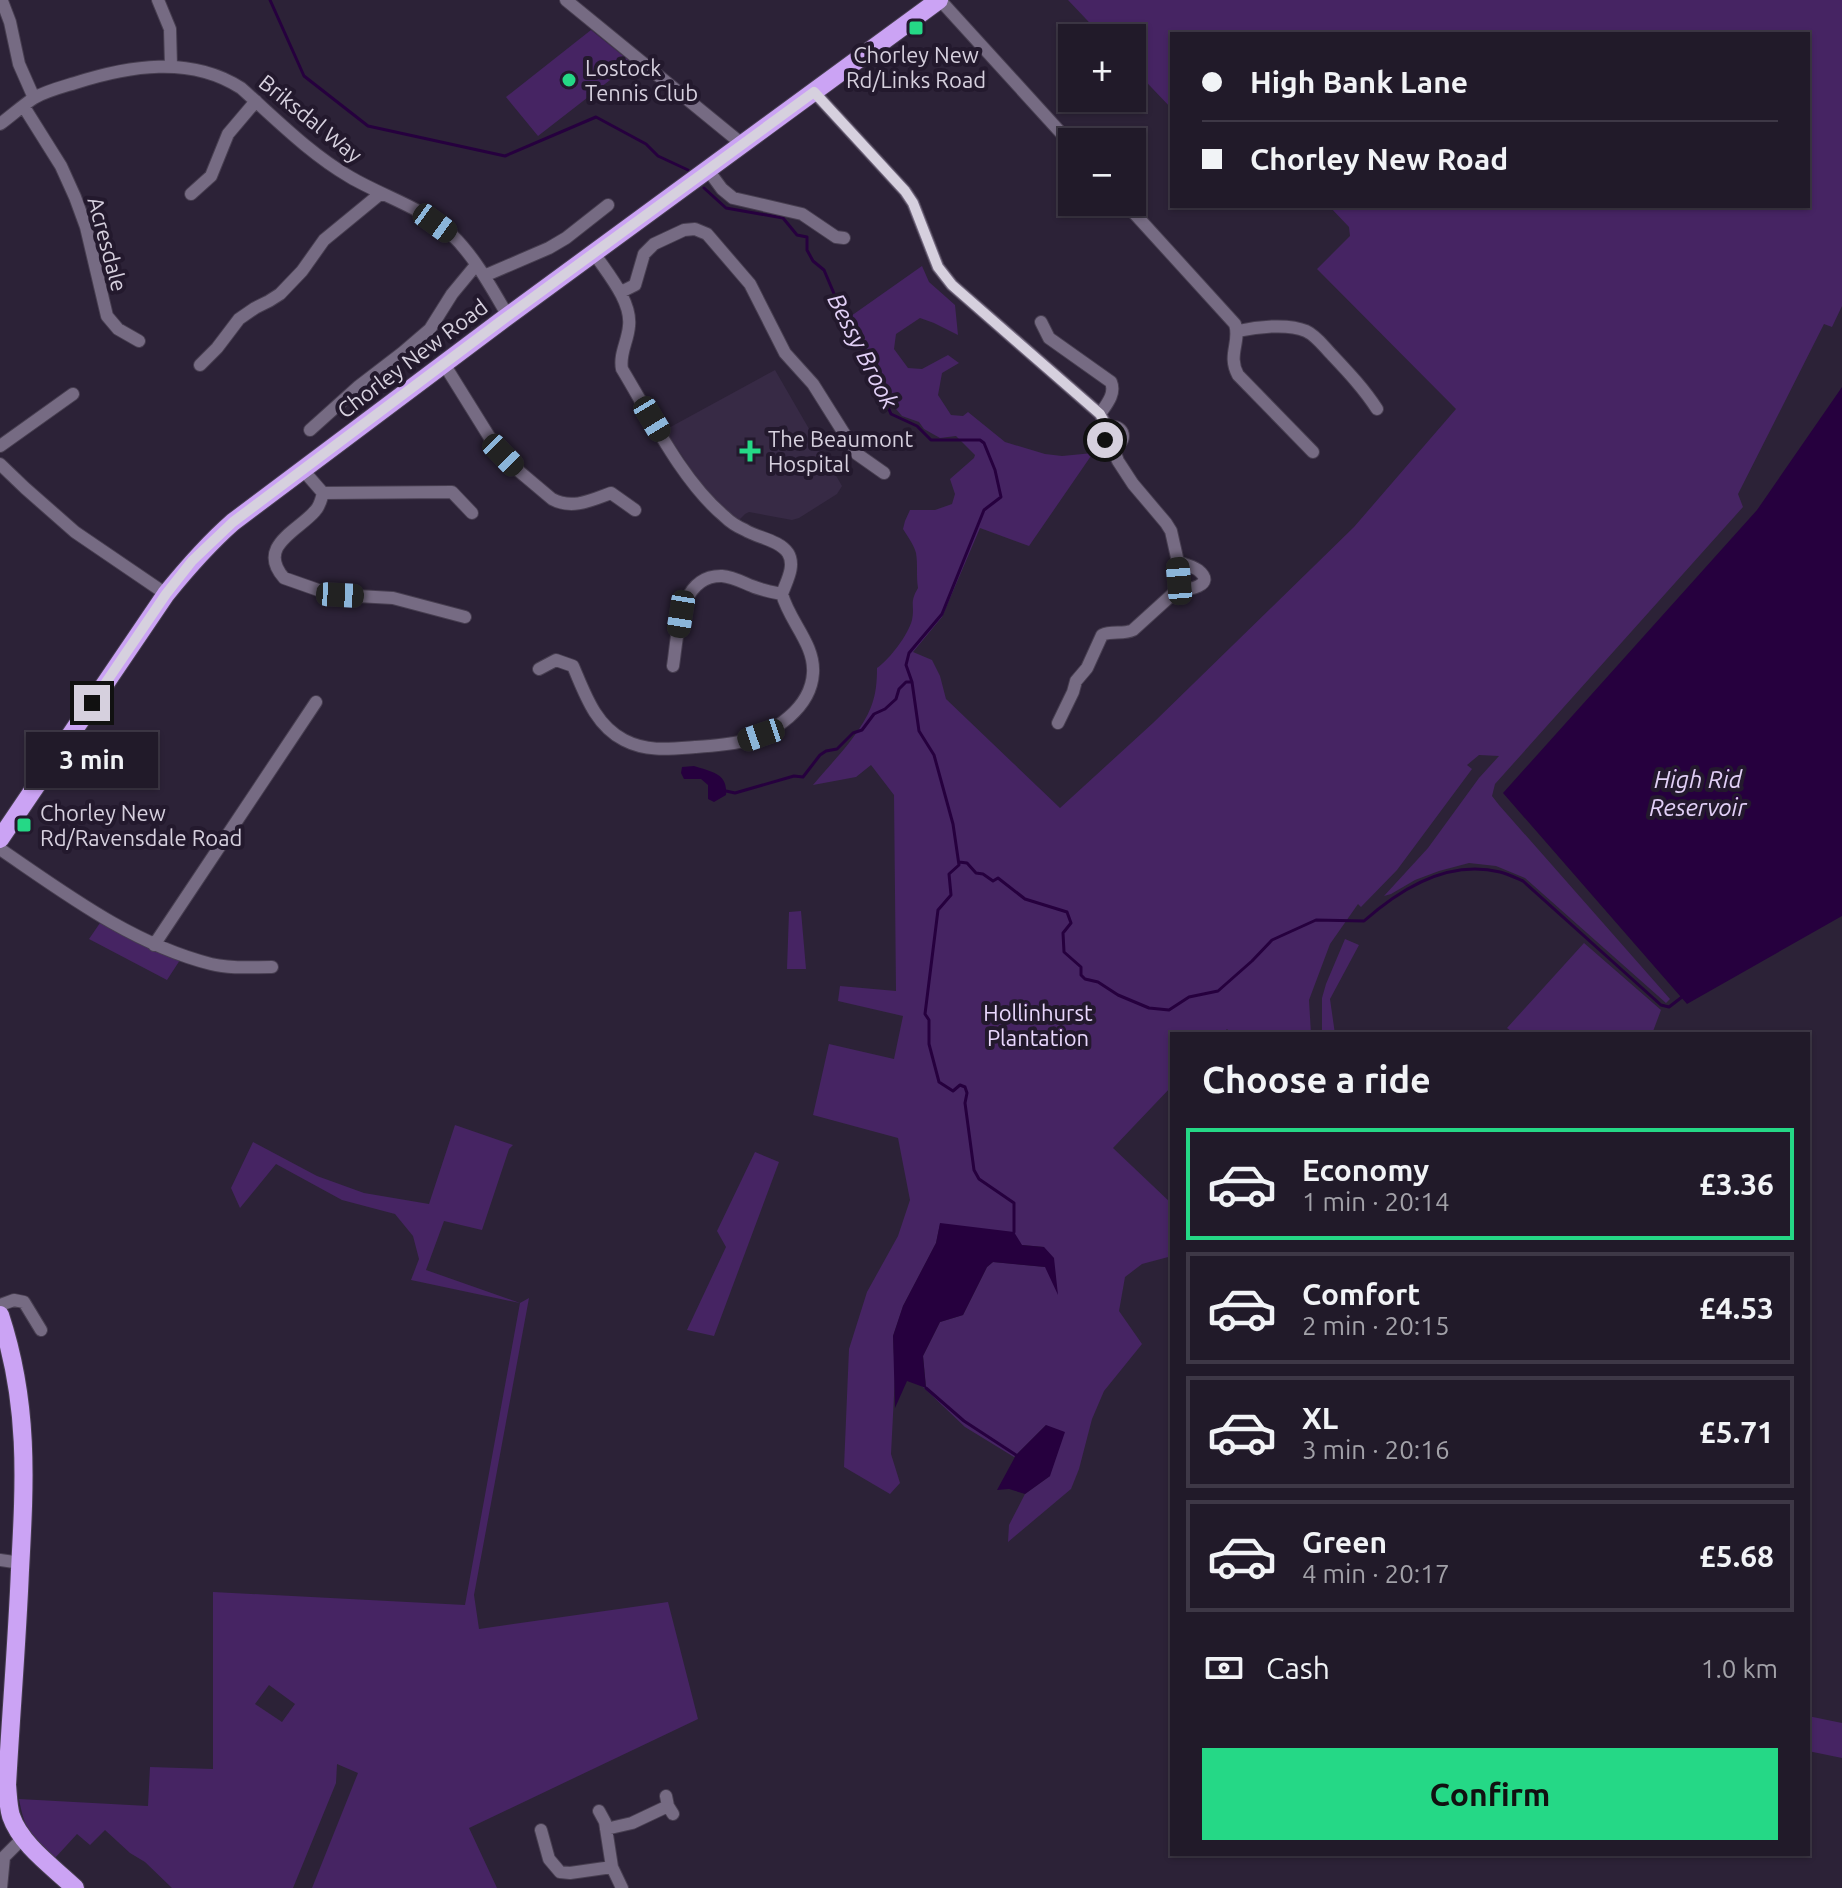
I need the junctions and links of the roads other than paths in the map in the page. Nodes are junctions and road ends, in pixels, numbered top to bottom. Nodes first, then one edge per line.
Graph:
1 (158, 0) edge
2 (566, 0) edge
3 (940, 0) edge
4 (2, 1) edge
5 (171, 66) junction
6 (814, 92) junction
7 (34, 98) junction
8 (256, 101) junction
9 (24, 107) junction
10 (0, 124) edge
11 (1058, 130) edge
12 (742, 144) junction
13 (708, 170) junction
14 (191, 194) dead end
15 (380, 194) junction
16 (600, 207) dead end
17 (1137, 216) edge
18 (846, 239) dead end
19 (594, 253) junction
20 (480, 270) junction
21 (621, 292) junction
22 (508, 316) junction
23 (1041, 322) dead end
24 (1238, 331) junction
25 (139, 341) dead end
26 (187, 358) dead end
27 (444, 364) junction
28 (73, 394) dead end
29 (1377, 409) dead end
30 (1100, 414) junction
31 (310, 430) dead end
32 (0, 446) edge
33 (1313, 452) dead end
34 (0, 464) edge
35 (303, 470) junction
36 (884, 473) dead end
37 (323, 493) junction
38 (635, 510) dead end
39 (472, 513) dead end
40 (1178, 562) junction
41 (1176, 591) junction
42 (166, 594) junction
43 (782, 594) junction
44 (465, 617) dead end
45 (673, 666) dead end
46 (539, 669) dead end
47 (316, 702) dead end
48 (1058, 723) dead end
49 (0, 839) edge
50 (0, 849) edge
51 (154, 945) junction
52 (272, 967) dead end
53 (0, 1305) edge
54 (0, 1315) edge
55 (40, 1331) dead end
56 (0, 1560) edge
57 (21, 1563) junction
58 (669, 1805) dead end
59 (599, 1811) dead end
60 (606, 1829) junction
61 (23, 1838) junction
62 (540, 1840) dead end
63 (612, 1867) junction
64 (1, 1888) edge
65 (75, 1888) edge
66 (622, 1888) edge

1 - 5 street
2 - 12 street
3 - 6 highway, Chorley New Road
3 - 11 street
4 - 7 street
5 - 7 street, Briksdal Way
5 - 8 street, Briksdal Way
6 - 12 highway, Chorley New Road
6 - 30 street
7 - 9 street, Briksdal Way
8 - 14 street
8 - 15 street, Briksdal Way
9 - 10 street, Briksdal Way
9 - 25 street, Acresdale
12 - 13 highway, Chorley New Road
13 - 18 street
13 - 19 highway, Chorley New Road
15 - 20 street, Briksdal Way
15 - 26 street
16 - 20 street
17 - 24 street
19 - 21 street
19 - 22 highway, Chorley New Road
20 - 22 street, Briksdal Way
20 - 31 street
21 - 36 street
21 - 43 street
22 - 27 highway, Chorley New Road
23 - 30 street
24 - 29 street
24 - 33 street
27 - 35 highway, Chorley New Road
27 - 38 street
28 - 32 street
30 - 40 street
34 - 42 street
35 - 37 street
35 - 42 highway, Chorley New Road
37 - 39 street
37 - 44 street
40 - 41 street
40 - 41 street
41 - 48 street
42 - 49 highway, Chorley New Road
43 - 45 street
43 - 46 street
47 - 51 street
50 - 51 street
51 - 52 street
53 - 55 street
54 - 57 highway
56 - 57 street
57 - 61 highway
58 - 60 street
59 - 60 street
60 - 63 street
61 - 64 street
61 - 65 highway
62 - 63 street
63 - 66 street

